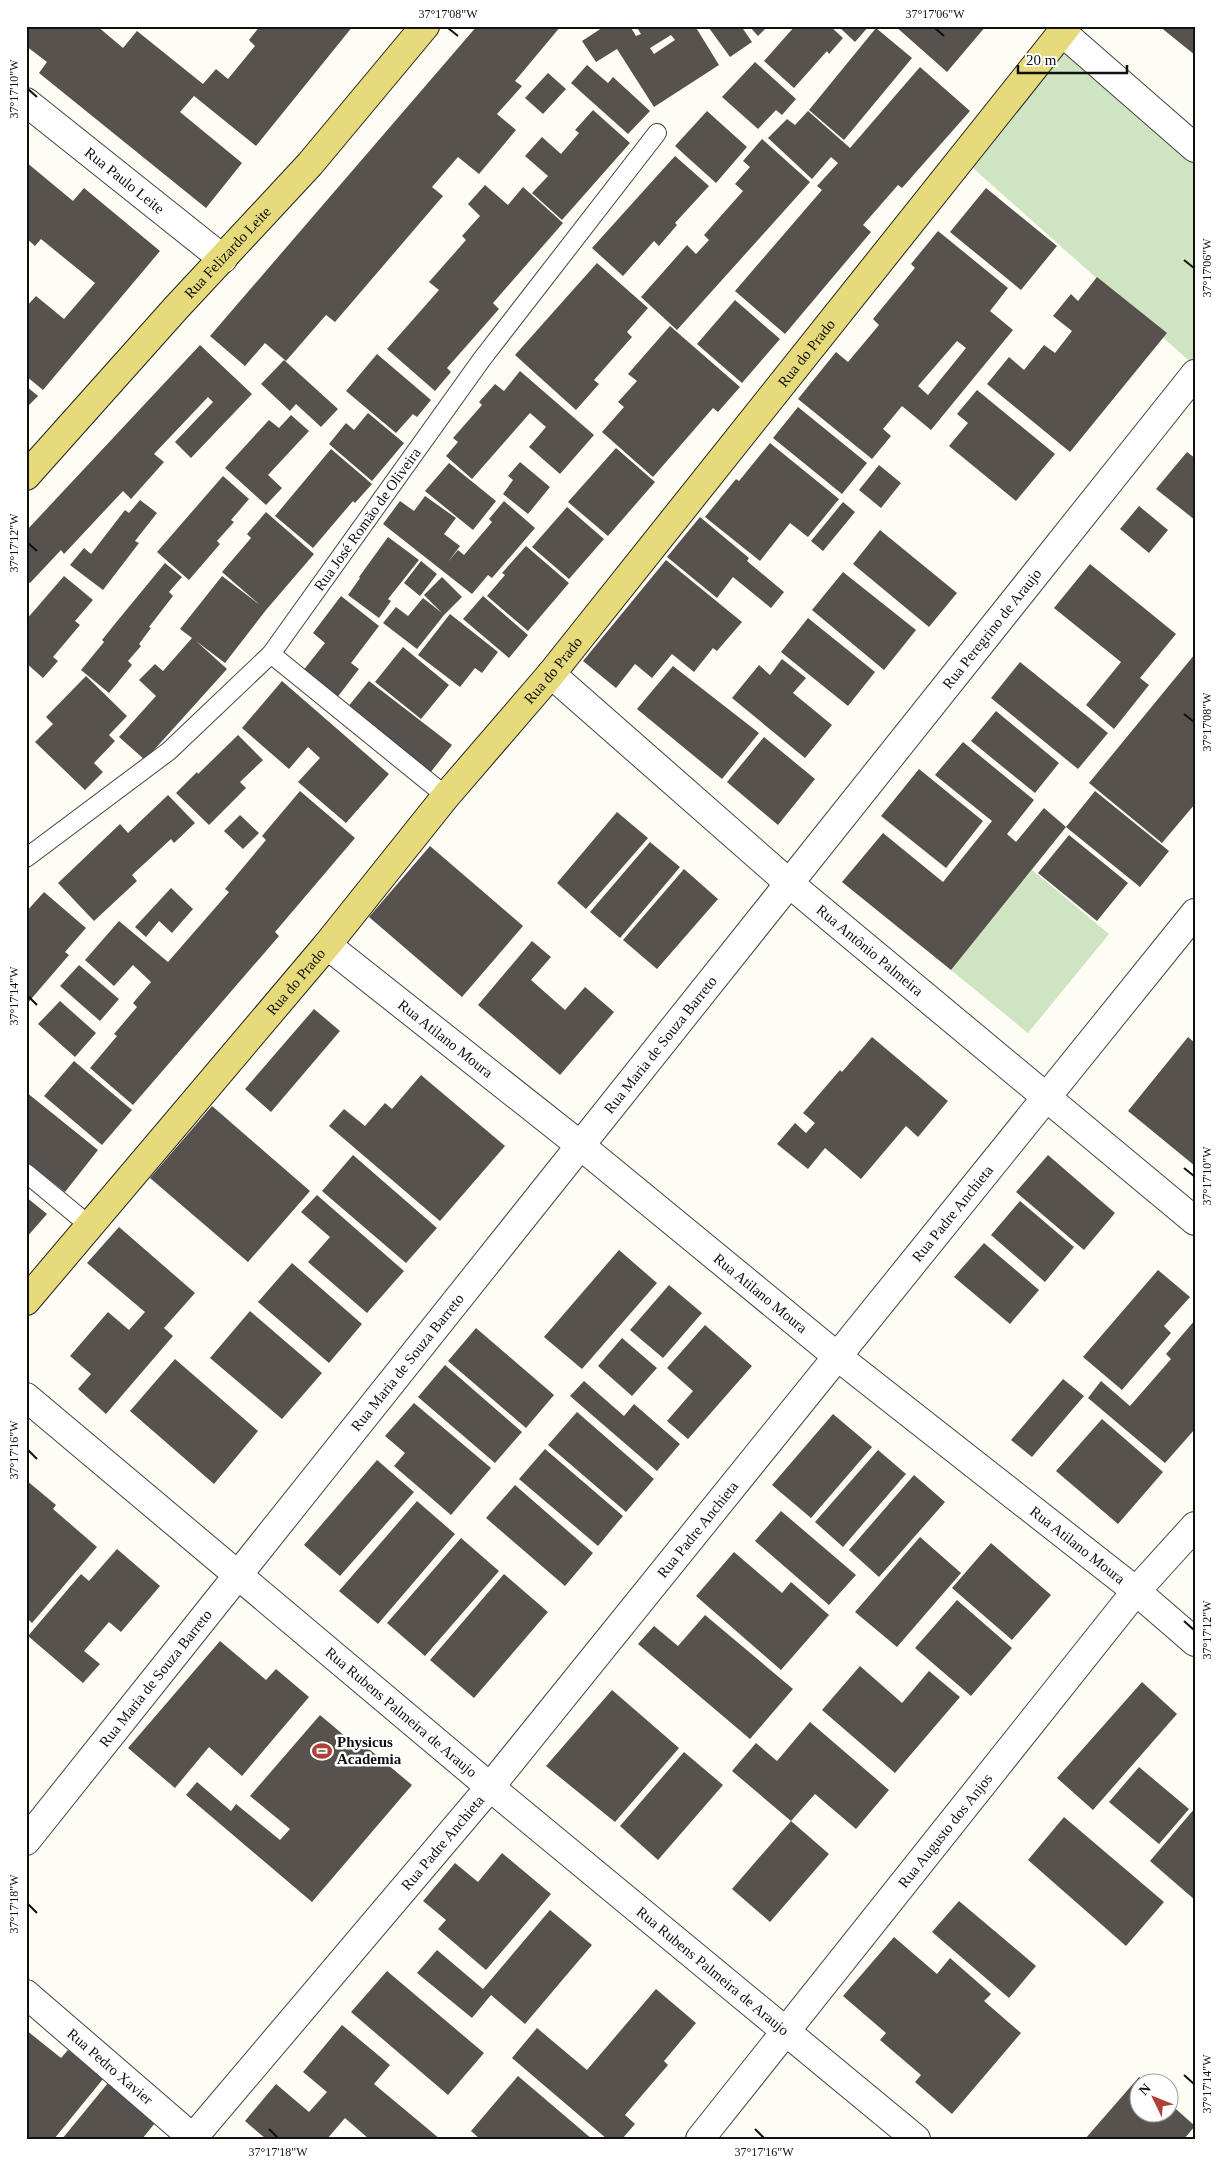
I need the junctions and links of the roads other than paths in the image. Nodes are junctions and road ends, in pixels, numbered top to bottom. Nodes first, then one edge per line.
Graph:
1 (425, 26) edge
2 (1064, 29) edge
3 (26, 102) edge
4 (657, 133) dead end
5 (1195, 148) edge
6 (223, 259) junction
7 (1195, 374) edge
8 (26, 476) edge
9 (270, 654) junction
10 (551, 674) junction
11 (446, 796) junction
12 (26, 858) edge
13 (790, 884) junction
14 (1195, 913) edge
15 (327, 945) junction
16 (1046, 1099) junction
17 (581, 1146) junction
18 (26, 1173) edge
19 (1195, 1221) edge
20 (90, 1226) junction
21 (26, 1301) edge
22 (838, 1357) junction
23 (26, 1397) edge
24 (1195, 1526) edge
25 (238, 1576) junction
26 (1136, 1591) junction
27 (1195, 1642) edge
28 (490, 1787) junction
29 (26, 1841) edge
30 (26, 1994) edge
31 (786, 2030) junction
32 (193, 2138) edge
33 (700, 2139) edge
34 (916, 2139) edge

1 - 6 main road, Rua Felizardo Leite
2 - 5 street
2 - 10 main road, Rua do Prado
3 - 6 street, Rua Paulo Leite
4 - 9 lane, Rua José Romão de Oliveira
6 - 8 main road, Rua Felizardo Leite
7 - 13 street, Rua Peregrino de Araujo
9 - 11 lane
9 - 12 lane, Rua José Romão de Oliveira
10 - 11 main road, Rua do Prado
10 - 13 street, Rua Antônio Palmeira
11 - 15 main road, Rua do Prado
13 - 16 street, Rua Antônio Palmeira
13 - 17 street, Rua Maria de Souza Barreto
14 - 16 street, Rua Padre Anchieta
15 - 17 street, Rua Atilano Moura
15 - 20 main road, Rua do Prado
16 - 19 street, Rua Antônio Palmeira
16 - 22 street, Rua Padre Anchieta
17 - 22 street, Rua Atilano Moura
17 - 25 street, Rua Maria de Souza Barreto
18 - 20 lane
20 - 21 main road, Rua do Prado
22 - 26 street, Rua Atilano Moura
22 - 28 street, Rua Padre Anchieta
23 - 25 street, Rua Rubens Palmeira de Araujo
24 - 26 street, Rua Augusto dos Anjos
25 - 28 street, Rua Rubens Palmeira de Araujo
25 - 29 street, Rua Maria de Souza Barreto
26 - 27 street, Rua Atilano Moura
26 - 31 street, Rua Augusto dos Anjos
28 - 31 street, Rua Rubens Palmeira de Araujo
28 - 32 street, Rua Padre Anchieta
30 - 32 street, Rua Pedro Xavier
31 - 33 street, Rua Augusto dos Anjos
31 - 34 street, Rua Rubens Palmeira de Araujo

